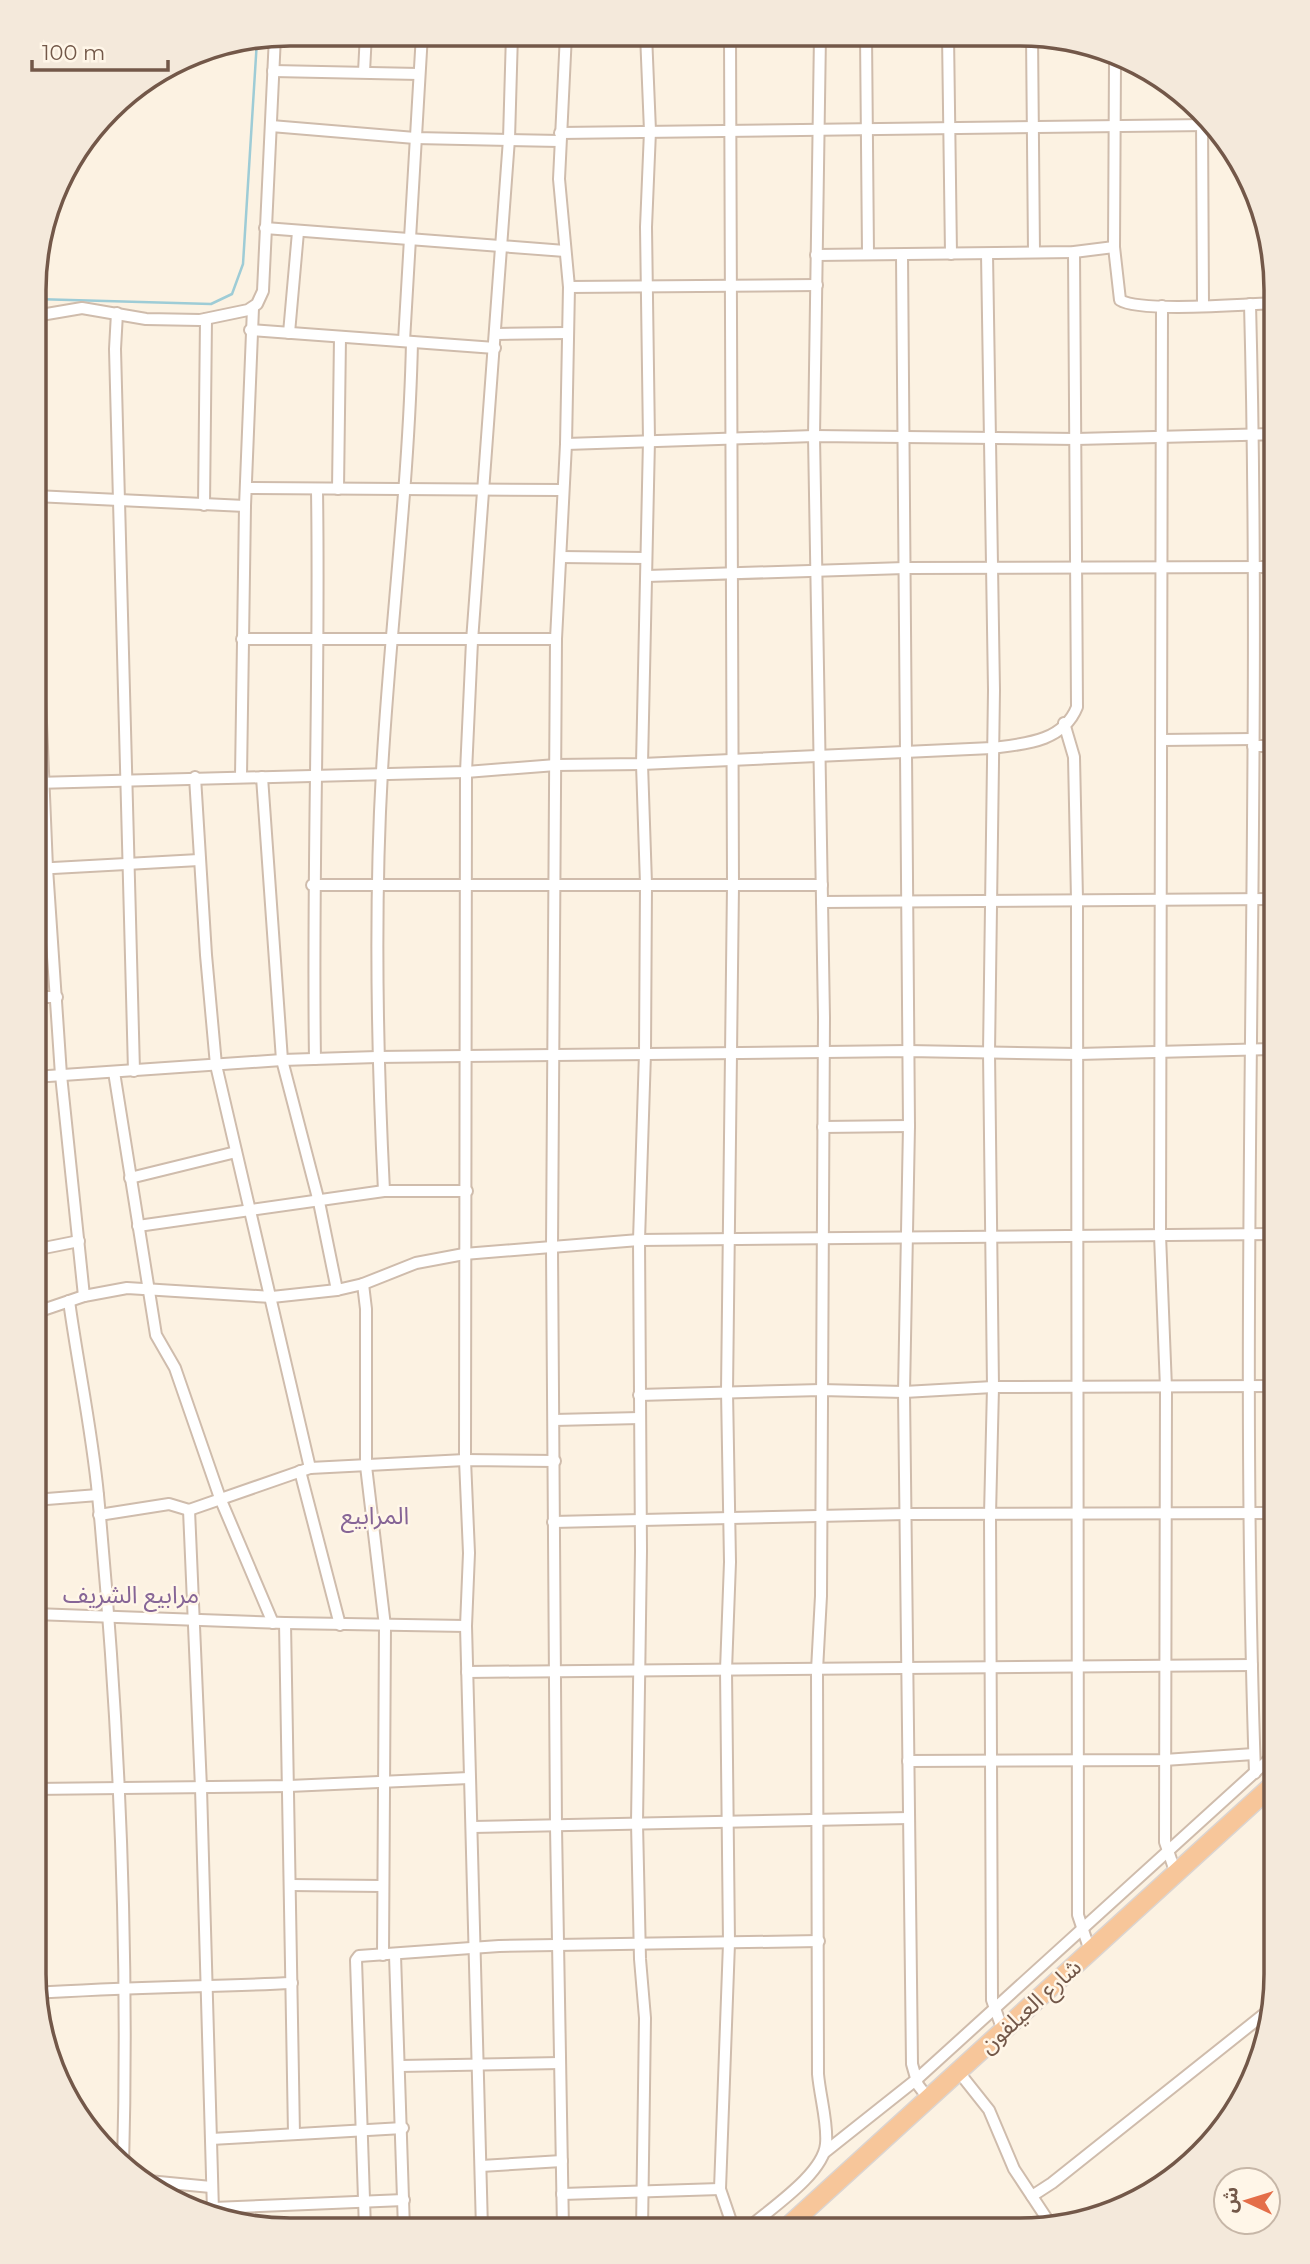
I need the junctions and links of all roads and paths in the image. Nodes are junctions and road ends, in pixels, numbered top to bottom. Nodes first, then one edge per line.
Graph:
1 (365, 46) edge
2 (421, 46) edge
3 (512, 46) edge
4 (565, 46) edge
5 (646, 46) edge
6 (730, 46) edge
7 (820, 46) edge
8 (866, 46) edge
9 (948, 46) edge
10 (274, 47) edge
11 (1032, 47) edge
12 (1115, 65) edge
13 (273, 71) junction
14 (363, 72) junction
15 (419, 74) junction
16 (1198, 123) edge
17 (271, 126) junction
18 (1116, 127) junction
19 (949, 128) junction
20 (1034, 128) junction
21 (820, 129) junction
22 (867, 130) junction
23 (1204, 130) edge
24 (650, 131) junction
25 (731, 131) junction
26 (560, 137) junction
27 (415, 138) junction
28 (509, 139) junction
29 (265, 228) junction
30 (298, 232) junction
31 (411, 242) junction
32 (500, 247) junction
33 (1114, 247) junction
34 (565, 251) junction
35 (1074, 252) junction
36 (1034, 253) junction
37 (868, 254) junction
38 (951, 254) junction
39 (987, 254) junction
40 (816, 255) junction
41 (902, 255) junction
42 (730, 284) junction
43 (817, 285) junction
44 (569, 287) junction
45 (647, 287) junction
46 (1250, 303) junction
47 (1264, 303) edge
48 (1203, 305) junction
49 (1162, 306) junction
50 (253, 307) junction
51 (117, 313) junction
52 (46, 314) edge
53 (206, 319) junction
54 (250, 330) junction
55 (289, 333) junction
56 (567, 333) junction
57 (496, 334) junction
58 (340, 337) junction
59 (408, 341) junction
60 (495, 348) junction
61 (1254, 435) junction
62 (1264, 435) edge
63 (814, 436) junction
64 (731, 437) junction
65 (903, 438) junction
66 (988, 438) junction
67 (1076, 439) junction
68 (1164, 439) junction
69 (649, 440) junction
70 (566, 444) junction
71 (246, 488) junction
72 (484, 488) junction
73 (338, 489) junction
74 (317, 490) junction
75 (562, 490) junction
76 (402, 491) junction
77 (46, 497) edge
78 (119, 500) junction
79 (204, 505) junction
80 (245, 506) junction
81 (561, 557) junction
82 (646, 558) junction
83 (1076, 566) junction
84 (1160, 567) junction
85 (1254, 567) junction
86 (1264, 567) edge
87 (905, 568) junction
88 (992, 569) junction
89 (817, 571) junction
90 (731, 574) junction
91 (647, 576) junction
92 (242, 639) junction
93 (319, 639) junction
94 (556, 639) junction
95 (390, 640) junction
96 (472, 641) junction
97 (1064, 723) junction
98 (1163, 740) junction
99 (1253, 743) junction
100 (1264, 744) edge
101 (992, 748) junction
102 (907, 750) junction
103 (821, 755) junction
104 (730, 760) junction
105 (642, 764) junction
106 (556, 765) junction
107 (466, 772) junction
108 (313, 775) junction
109 (382, 775) junction
110 (241, 776) junction
111 (195, 777) junction
112 (262, 777) junction
113 (124, 780) junction
114 (46, 783) edge
115 (199, 860) junction
116 (128, 865) junction
117 (46, 869) edge
118 (646, 884) junction
119 (312, 885) junction
120 (554, 885) junction
121 (733, 885) junction
122 (822, 885) junction
123 (380, 887) junction
124 (467, 887) junction
125 (1161, 898) junction
126 (1077, 899) junction
127 (1255, 900) junction
128 (1264, 900) edge
129 (992, 901) junction
130 (822, 902) junction
131 (908, 902) junction
132 (46, 909) edge
133 (46, 996) edge
134 (57, 996) junction
135 (1252, 1050) junction
136 (1264, 1050) edge
137 (908, 1051) junction
138 (732, 1052) junction
139 (823, 1052) junction
140 (989, 1052) junction
141 (1161, 1052) junction
142 (645, 1053) junction
143 (1078, 1054) junction
144 (554, 1056) junction
145 (377, 1057) junction
146 (465, 1058) junction
147 (315, 1059) junction
148 (282, 1060) junction
149 (216, 1065) junction
150 (134, 1070) junction
151 (114, 1072) junction
152 (61, 1075) junction
153 (46, 1076) edge
154 (909, 1126) junction
155 (823, 1127) junction
156 (236, 1152) junction
157 (130, 1178) junction
158 (384, 1191) junction
159 (467, 1191) junction
160 (319, 1202) junction
161 (250, 1211) junction
162 (138, 1226) junction
163 (1250, 1233) junction
164 (1078, 1234) junction
165 (1264, 1234) edge
166 (1160, 1235) junction
167 (991, 1236) junction
168 (822, 1237) junction
169 (906, 1237) junction
170 (732, 1239) junction
171 (639, 1240) junction
172 (79, 1241) junction
173 (46, 1248) edge
174 (552, 1248) junction
175 (464, 1254) junction
176 (363, 1284) junction
177 (148, 1290) junction
178 (337, 1290) junction
179 (84, 1296) junction
180 (272, 1297) junction
181 (69, 1301) junction
182 (46, 1309) edge
183 (1251, 1386) junction
184 (1264, 1386) edge
185 (993, 1387) junction
186 (1079, 1388) junction
187 (1166, 1388) junction
188 (821, 1390) junction
189 (727, 1391) junction
190 (904, 1392) junction
191 (639, 1395) junction
192 (640, 1418) junction
193 (554, 1420) junction
194 (465, 1460) junction
195 (555, 1461) junction
196 (366, 1466) junction
197 (305, 1470) junction
198 (98, 1495) junction
199 (220, 1498) junction
200 (46, 1499) edge
201 (189, 1510) junction
202 (1248, 1513) junction
203 (1264, 1513) edge
204 (906, 1514) junction
205 (1164, 1514) junction
206 (990, 1515) junction
207 (99, 1516) junction
208 (820, 1516) junction
209 (1079, 1516) junction
210 (641, 1519) junction
211 (728, 1519) junction
212 (553, 1521) junction
213 (46, 1614) edge
214 (107, 1616) junction
215 (193, 1619) junction
216 (279, 1623) junction
217 (340, 1625) junction
218 (385, 1626) junction
219 (466, 1626) junction
220 (1077, 1664) junction
221 (1168, 1664) junction
222 (1252, 1665) junction
223 (991, 1666) junction
224 (905, 1669) junction
225 (726, 1670) junction
226 (817, 1670) junction
227 (467, 1672) junction
228 (556, 1672) junction
229 (639, 1672) junction
230 (1254, 1754) junction
231 (1164, 1760) junction
232 (908, 1761) junction
233 (992, 1761) junction
234 (1079, 1762) junction
235 (1264, 1764) edge
236 (1255, 1773) junction
237 (469, 1778) junction
238 (384, 1782) junction
239 (117, 1786) junction
240 (289, 1786) junction
241 (201, 1788) junction
242 (46, 1789) edge
243 (1264, 1793) edge
244 (818, 1818) junction
245 (909, 1818) junction
246 (727, 1822) junction
247 (637, 1823) junction
248 (556, 1826) junction
249 (473, 1827) junction
250 (1166, 1854) junction
251 (1176, 1874) junction
252 (291, 1885) junction
253 (382, 1886) junction
254 (1082, 1931) junction
255 (819, 1941) junction
256 (729, 1943) junction
257 (639, 1945) junction
258 (560, 1947) junction
259 (474, 1950) junction
260 (1090, 1951) junction
261 (383, 1955) junction
262 (395, 1955) junction
263 (292, 1983) junction
264 (124, 1986) junction
265 (204, 1987) junction
266 (46, 1992) edge
267 (994, 2010) junction
268 (1261, 2017) edge
269 (1003, 2031) junction
270 (559, 2063) junction
271 (478, 2064) junction
272 (401, 2066) junction
273 (958, 2071) junction
274 (917, 2079) junction
275 (928, 2098) junction
276 (403, 2128) junction
277 (364, 2131) junction
278 (294, 2134) junction
279 (211, 2139) junction
280 (123, 2152) edge
281 (825, 2152) junction
282 (562, 2161) junction
283 (481, 2166) junction
284 (162, 2182) edge
285 (211, 2187) junction
286 (720, 2189) junction
287 (643, 2190) junction
288 (562, 2194) junction
289 (1032, 2196) junction
290 (365, 2200) junction
291 (404, 2200) junction
292 (213, 2206) edge
293 (221, 2208) edge
294 (1045, 2216) edge
295 (365, 2218) edge
296 (404, 2218) edge
297 (482, 2218) edge
298 (563, 2218) edge
299 (642, 2218) edge
300 (730, 2218) edge
301 (760, 2218) edge
302 (797, 2218) edge

1 - 14 street
2 - 15 street
3 - 28 street
4 - 26 street
5 - 24 street
6 - 25 street
7 - 21 street
8 - 22 street
9 - 19 street
10 - 13 street
11 - 20 street
12 - 18 street
13 - 14 street
13 - 17 street
14 - 15 street
15 - 27 street
16 - 18 street
17 - 27 street
17 - 29 street
18 - 20 street
18 - 33 street
19 - 20 street
19 - 22 street
19 - 38 street
20 - 36 street
21 - 22 street
21 - 25 street
21 - 40 street
22 - 37 street
23 - 48 street
24 - 25 street
24 - 26 street
24 - 45 street
25 - 42 street
26 - 28 street
26 - 34 street
27 - 28 street
27 - 31 street
28 - 32 street
29 - 30 street
29 - 50 street
30 - 31 street
30 - 55 street
31 - 32 street
31 - 59 street
32 - 34 street
32 - 57 street
33 - 35 street
33 - 49 street
34 - 44 street
35 - 36 street
35 - 67 street
36 - 39 street
37 - 40 street
37 - 41 street
38 - 39 street
38 - 41 street
39 - 66 street
40 - 43 street
41 - 65 street
42 - 43 street
42 - 45 street
42 - 64 street
43 - 63 street
44 - 45 street
44 - 56 street
45 - 69 street
46 - 47 street
46 - 48 street
46 - 61 street
48 - 49 street
49 - 68 street
50 - 53 street
50 - 54 street
51 - 52 street
51 - 53 street
51 - 78 street
53 - 79 street
54 - 55 street
54 - 71 street
55 - 58 street
56 - 57 street
56 - 70 street
57 - 60 street
58 - 59 street
58 - 73 street
59 - 60 street
59 - 76 street
60 - 72 street
61 - 62 street
61 - 68 street
61 - 85 street
63 - 64 street
63 - 65 street
63 - 89 street
64 - 69 street
64 - 90 street
65 - 66 street
65 - 87 street
66 - 67 street
66 - 88 street
67 - 68 street
67 - 83 street
68 - 84 street
69 - 70 street
69 - 82 street
70 - 75 street
71 - 74 street
71 - 80 street
72 - 75 street
72 - 76 street
72 - 96 street
73 - 74 street
73 - 76 street
74 - 93 street
75 - 81 street
76 - 95 street
77 - 78 street
78 - 79 street
78 - 113 street
79 - 80 street
80 - 92 street
81 - 82 street
81 - 94 street
82 - 91 street
83 - 84 street
83 - 88 street
83 - 97 street
84 - 85 street
84 - 98 street
85 - 86 street
85 - 99 street
87 - 88 street
87 - 89 street
87 - 102 street
88 - 101 street
89 - 90 street
89 - 103 street
90 - 91 street
90 - 104 street
91 - 105 street
92 - 93 street
92 - 110 street
93 - 95 street
93 - 108 street
94 - 96 street
94 - 106 street
95 - 96 street
95 - 109 street
96 - 107 street
97 - 101 street
97 - 126 street
98 - 99 street
98 - 125 street
99 - 100 street
99 - 127 street
101 - 102 street
101 - 129 street
102 - 103 street
102 - 131 street
103 - 104 street
103 - 122 street
104 - 105 street
104 - 121 street
105 - 106 street
105 - 118 street
106 - 107 street
106 - 120 street
107 - 109 street
107 - 124 street
108 - 109 street
108 - 112 street
108 - 119 street
109 - 123 street
110 - 111 street
110 - 112 street
111 - 113 street
111 - 115 street
112 - 148 street
113 - 114 street
113 - 116 street
115 - 116 street
115 - 149 street
116 - 117 street
116 - 150 street
118 - 120 street
118 - 121 street
118 - 142 street
119 - 123 street
119 - 147 street
120 - 124 street
120 - 144 street
121 - 122 street
121 - 138 street
122 - 130 street
123 - 124 street
123 - 145 street
124 - 146 street
125 - 126 street
125 - 127 street
125 - 141 street
126 - 129 street
126 - 143 street
127 - 128 street
127 - 135 street
129 - 131 street
129 - 140 street
130 - 131 street
130 - 139 street
131 - 137 street
132 - 134 street
133 - 134 street
134 - 152 street
135 - 136 street
135 - 141 street
135 - 163 street
137 - 139 street
137 - 140 street
137 - 154 street
138 - 139 street
138 - 142 street
138 - 170 street
139 - 155 street
140 - 143 street
140 - 167 street
141 - 143 street
141 - 166 street
142 - 144 street
142 - 171 street
143 - 164 street
144 - 146 street
144 - 174 street
145 - 146 street
145 - 147 street
145 - 158 street
146 - 159 street
147 - 148 street
148 - 149 street
148 - 160 street
149 - 150 street
149 - 156 street
150 - 151 street
151 - 152 street
151 - 157 street
152 - 153 street
152 - 172 street
154 - 155 street
154 - 169 street
155 - 168 street
156 - 157 street
156 - 161 street
157 - 162 street
158 - 159 street
158 - 160 street
159 - 175 street
160 - 161 street
160 - 178 street
161 - 162 street
161 - 180 street
162 - 177 street
163 - 165 street
163 - 166 street
163 - 183 street
164 - 166 street
164 - 167 street
164 - 186 street
166 - 187 street
167 - 169 street
167 - 185 street
168 - 169 street
168 - 170 street
168 - 188 street
169 - 190 street
170 - 171 street
170 - 189 street
171 - 174 street
171 - 191 street
172 - 173 street
172 - 179 street
174 - 175 street
174 - 193 street
175 - 176 street
175 - 194 street
176 - 178 street
176 - 196 street
177 - 179 street
177 - 180 street
177 - 199 street
178 - 180 street
179 - 181 street
180 - 197 street
181 - 182 street
181 - 198 street
183 - 184 street
183 - 187 street
183 - 202 street
185 - 186 street
185 - 190 street
185 - 206 street
186 - 187 street
186 - 209 street
187 - 205 street
188 - 189 street
188 - 190 street
188 - 208 street
189 - 191 street
189 - 211 street
190 - 204 street
191 - 192 street
192 - 193 street
192 - 210 street
193 - 195 street
194 - 195 street
194 - 196 street
194 - 219 street
195 - 212 street
196 - 197 street
196 - 218 street
197 - 199 street
197 - 217 street
198 - 200 street
198 - 207 street
199 - 201 street
199 - 216 street
201 - 207 street
201 - 215 street
202 - 203 street
202 - 205 street
202 - 222 street
204 - 206 street
204 - 208 street
204 - 224 street
205 - 209 street
205 - 221 street
206 - 209 street
206 - 223 street
207 - 214 street
208 - 211 street
208 - 226 street
209 - 220 street
210 - 211 street
210 - 212 street
210 - 229 street
211 - 225 street
212 - 228 street
213 - 214 street
214 - 215 street
214 - 239 street
215 - 216 street
215 - 241 street
216 - 217 street
216 - 240 street
217 - 218 street
218 - 219 street
218 - 238 street
219 - 227 street
220 - 221 street
220 - 223 street
220 - 234 street
221 - 222 street
221 - 231 street
222 - 230 street
223 - 224 street
223 - 233 street
224 - 226 street
224 - 232 street
225 - 226 street
225 - 229 street
225 - 246 street
226 - 244 street
227 - 228 street
227 - 237 street
228 - 229 street
228 - 248 street
229 - 247 street
230 - 231 street
230 - 236 street
231 - 234 street
231 - 250 street
232 - 233 street
232 - 245 street
233 - 234 street
233 - 267 street
234 - 254 street
235 - 236 street
236 - 250 street
237 - 238 street
237 - 249 street
238 - 240 street
238 - 253 street
239 - 241 street
239 - 242 street
239 - 264 street
240 - 241 street
240 - 252 street
241 - 265 street
243 - 251 highway, شارع العيلفون
244 - 245 street
244 - 246 street
244 - 255 street
245 - 274 street
246 - 247 street
246 - 256 street
247 - 248 street
247 - 257 street
248 - 249 street
248 - 258 street
249 - 259 street
250 - 251 street
250 - 254 street
251 - 260 highway, شارع العيلفون
252 - 253 street
252 - 263 street
253 - 261 street
254 - 260 street
254 - 267 street
255 - 256 street
255 - 281 street
256 - 257 street
256 - 286 street
257 - 258 street
257 - 287 street
258 - 259 street
258 - 270 street
259 - 262 street
259 - 271 street
260 - 269 highway, شارع العيلفون
261 - 262 street
261 - 277 street
262 - 272 street
263 - 265 street
263 - 278 street
264 - 265 street
264 - 266 street
264 - 280 street
265 - 279 street
267 - 269 street
267 - 274 street
268 - 289 street
269 - 273 highway, شارع العيلفون
270 - 271 street
270 - 282 street
271 - 272 street
271 - 283 street
272 - 276 street
273 - 275 highway, شارع العيلفون
273 - 289 street
274 - 275 street
274 - 281 street
275 - 302 highway, شارع العيلفون
276 - 277 street
276 - 291 street
277 - 278 street
277 - 290 street
278 - 279 street
279 - 285 street
281 - 301 street
282 - 283 street
282 - 288 street
283 - 297 street
284 - 285 street
285 - 292 street
286 - 287 street
286 - 300 street
287 - 288 street
287 - 299 street
288 - 298 street
289 - 294 street
290 - 291 street
290 - 293 street
290 - 295 street
291 - 296 street

